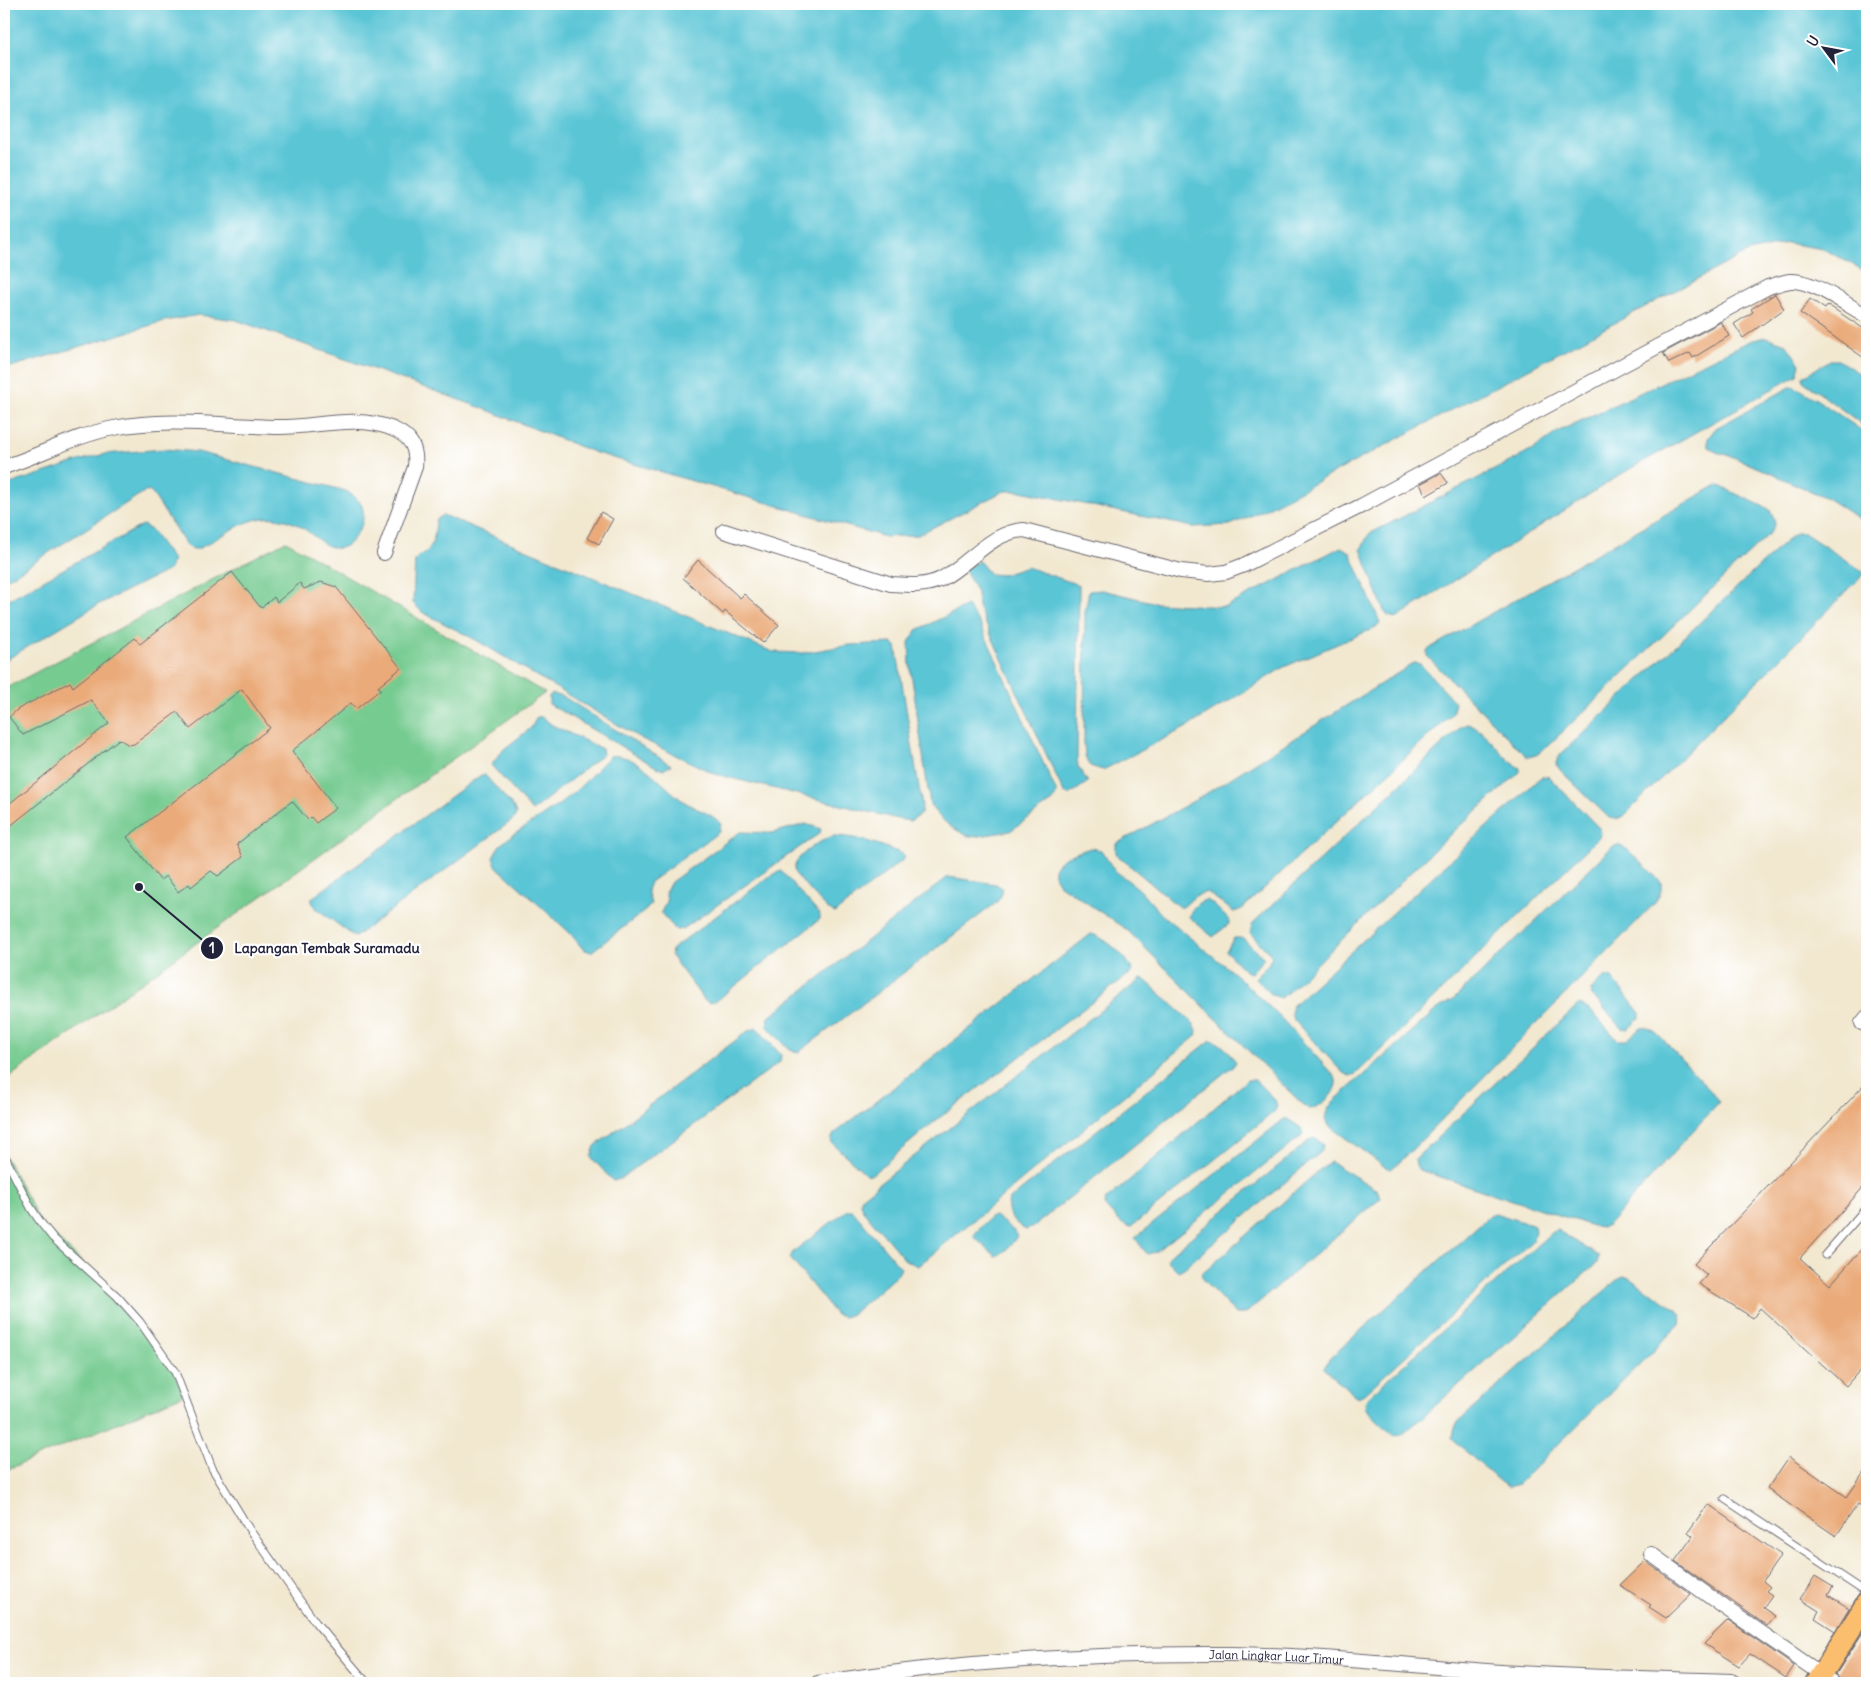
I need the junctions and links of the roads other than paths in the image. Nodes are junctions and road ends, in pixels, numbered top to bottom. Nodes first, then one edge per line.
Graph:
1 (1867, 316) edge
2 (4, 467) edge
3 (724, 531) dead end
4 (384, 553) dead end
5 (4, 1155) edge
6 (1867, 1207) edge
7 (1825, 1255) dead end
8 (1725, 1499) dead end
9 (1651, 1554) dead end
10 (1867, 1593) edge
11 (1867, 1603) edge
12 (1824, 1680) edge
13 (367, 1683) edge
14 (818, 1683) edge
15 (1734, 1683) edge

1 - 3 street
2 - 4 street
5 - 13 lane
6 - 7 lane
8 - 10 lane
9 - 12 street
11 - 12 main road
14 - 15 street, Jalan Lingkar Luar Timur

